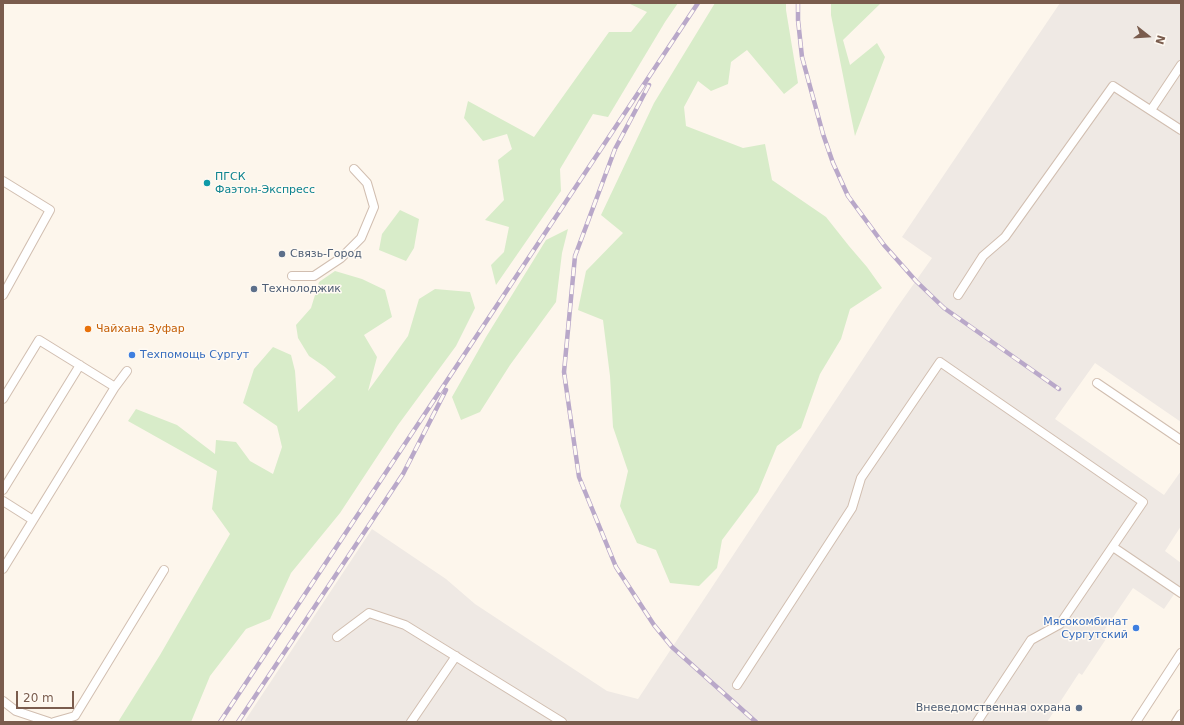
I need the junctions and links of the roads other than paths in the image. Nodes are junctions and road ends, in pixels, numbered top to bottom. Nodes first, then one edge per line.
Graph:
1 (1181, 66) edge
2 (1151, 110) junction
3 (1181, 130) edge
4 (354, 169) dead end
5 (3, 181) edge
6 (292, 276) dead end
7 (3, 295) edge
8 (958, 295) dead end
9 (80, 365) junction
10 (127, 371) dead end
11 (1097, 383) dead end
12 (115, 387) junction
13 (3, 399) edge
14 (1181, 440) edge
15 (3, 490) edge
16 (3, 501) edge
17 (33, 520) junction
18 (1113, 547) junction
19 (3, 569) edge
20 (164, 570) dead end
21 (1181, 593) edge
22 (337, 637) dead end
23 (1181, 653) edge
24 (456, 656) junction
25 (737, 685) dead end
26 (3, 701) edge
27 (1181, 714) edge
28 (49, 722) edge
29 (54, 722) edge
30 (411, 722) edge
31 (562, 722) edge
32 (976, 722) edge
33 (1136, 722) edge
34 (1176, 722) edge

1 - 2 lane
2 - 3 lane
2 - 8 lane
4 - 6 lane
5 - 7 lane
9 - 12 lane
9 - 13 lane
9 - 15 lane
10 - 12 lane
11 - 14 lane
12 - 17 lane
16 - 17 lane
17 - 19 lane
18 - 21 lane
18 - 25 lane
18 - 32 lane
20 - 29 lane
22 - 24 lane
23 - 33 lane
24 - 30 lane
24 - 31 lane
26 - 28 lane
27 - 34 lane

